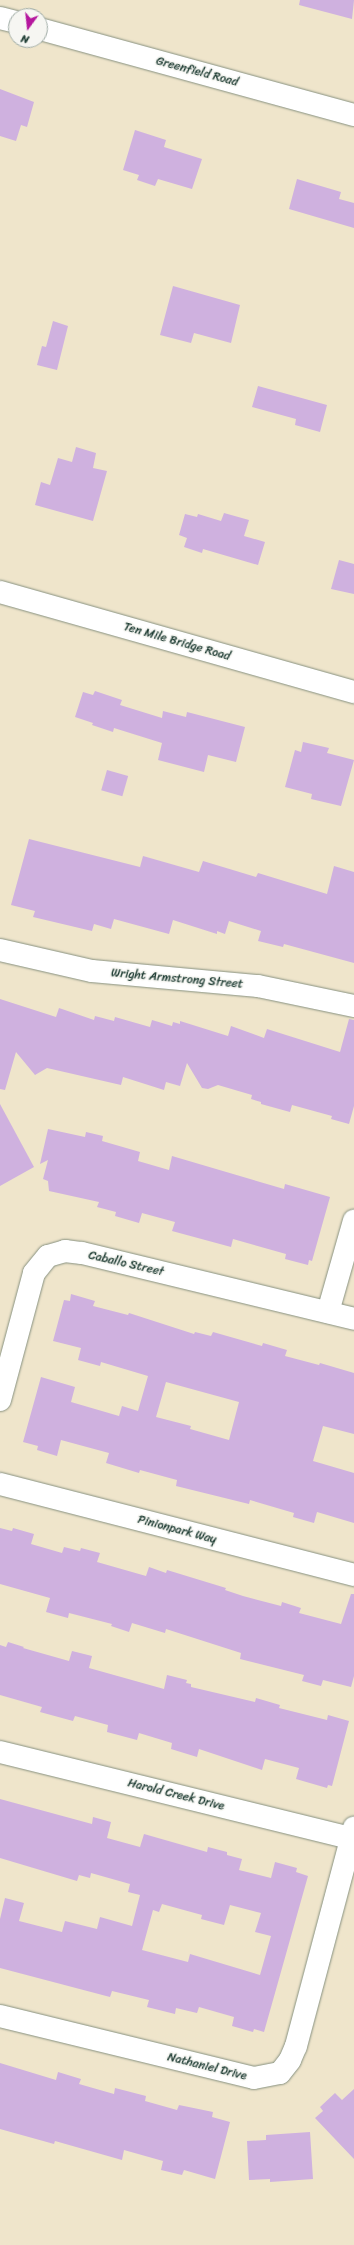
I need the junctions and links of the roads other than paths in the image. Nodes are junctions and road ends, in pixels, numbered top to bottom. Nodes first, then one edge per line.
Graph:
1 (48, 31) edge
2 (354, 115) edge
3 (0, 592) edge
4 (354, 692) edge
5 (0, 950) edge
6 (354, 1006) edge
7 (354, 1221) edge
8 (328, 1312) junction
9 (354, 1319) edge
10 (0, 1400) edge
11 (0, 1484) edge
12 (354, 1575) edge
13 (0, 1752) edge
14 (353, 1833) edge
15 (0, 2016) edge

1 - 2 street, Greenfield Road
3 - 4 street, Ten Mile Bridge Road
5 - 6 street, Wright Armstrong Street
7 - 8 street
8 - 9 street, Caballo Street
8 - 10 street, Caballo Street
11 - 12 street, Pinionpark Way
13 - 14 street, Harold Creek Drive
14 - 15 street, Nathaniel Drive

